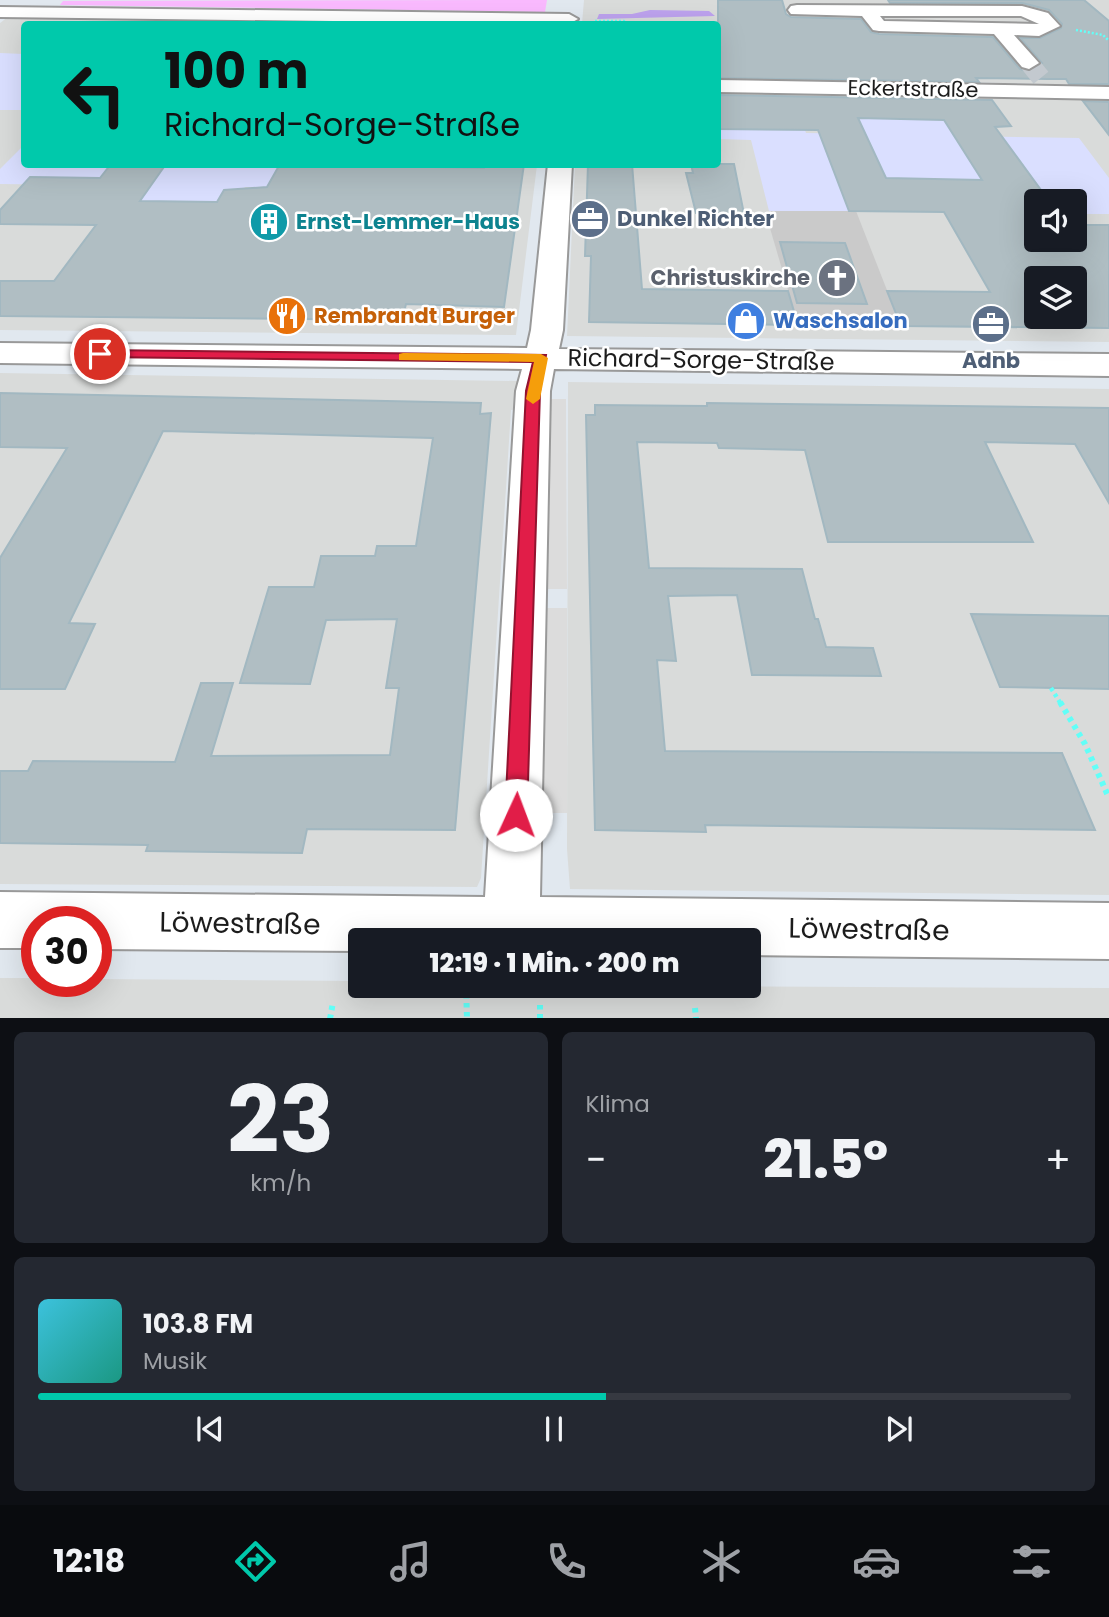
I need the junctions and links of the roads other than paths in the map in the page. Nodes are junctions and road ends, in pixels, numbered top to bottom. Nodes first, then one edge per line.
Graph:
1 (568, 0) edge
2 (797, 10) dead end
3 (1, 11) edge
4 (868, 12) junction
5 (517, 21) edge
6 (569, 21) edge
7 (999, 29) junction
8 (1042, 78) junction
9 (727, 80) edge
10 (1109, 93) edge
11 (560, 168) edge
12 (0, 353) edge
13 (541, 358) junction
14 (1109, 365) edge
15 (0, 920) edge
16 (511, 926) junction
17 (1109, 931) edge

1 - 6 street
2 - 4 street
3 - 5 street
4 - 7 street
4 - 7 street
7 - 8 street
8 - 9 street, Eckertstraße
8 - 10 street, Eckertstraße
11 - 13 street
12 - 13 street, Richard-Sorge-Straße
13 - 14 street, Richard-Sorge-Straße
13 - 16 street
15 - 16 street, Löwestraße
16 - 17 street, Löwestraße

